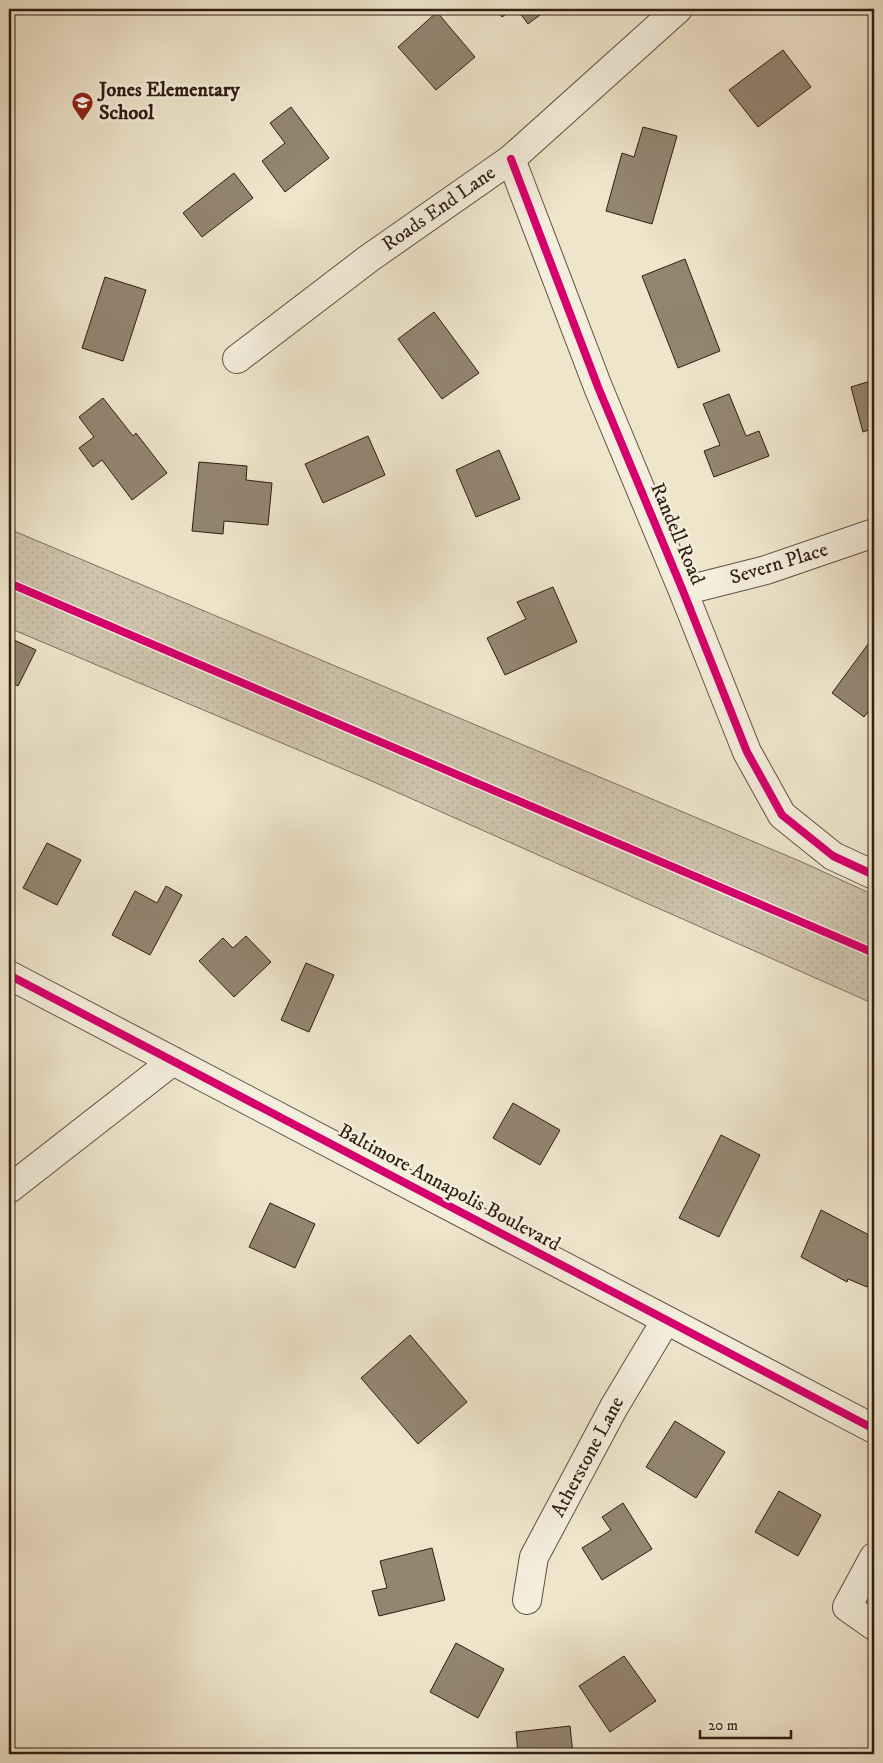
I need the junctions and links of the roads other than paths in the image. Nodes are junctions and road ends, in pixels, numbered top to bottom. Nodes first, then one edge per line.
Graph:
1 (678, 9) edge
2 (511, 159) junction
3 (237, 359) dead end
4 (874, 533) edge
5 (683, 591) junction
6 (874, 875) edge
7 (9, 975) edge
8 (173, 1061) junction
9 (9, 1189) edge
10 (666, 1320) junction
11 (874, 1429) edge
12 (874, 1557) edge
13 (527, 1600) dead end
14 (874, 1626) edge

1 - 2 street, Roads End Lane
2 - 3 street, Roads End Lane
2 - 5 street, Randell Road
4 - 5 street, Severn Place
5 - 6 street, Randell Road
7 - 8 street, Baltimore Annapolis Boulevard
8 - 9 street
8 - 10 street, Baltimore Annapolis Boulevard
10 - 11 street, Baltimore Annapolis Boulevard
10 - 13 street, Atherstone Lane
12 - 14 street

